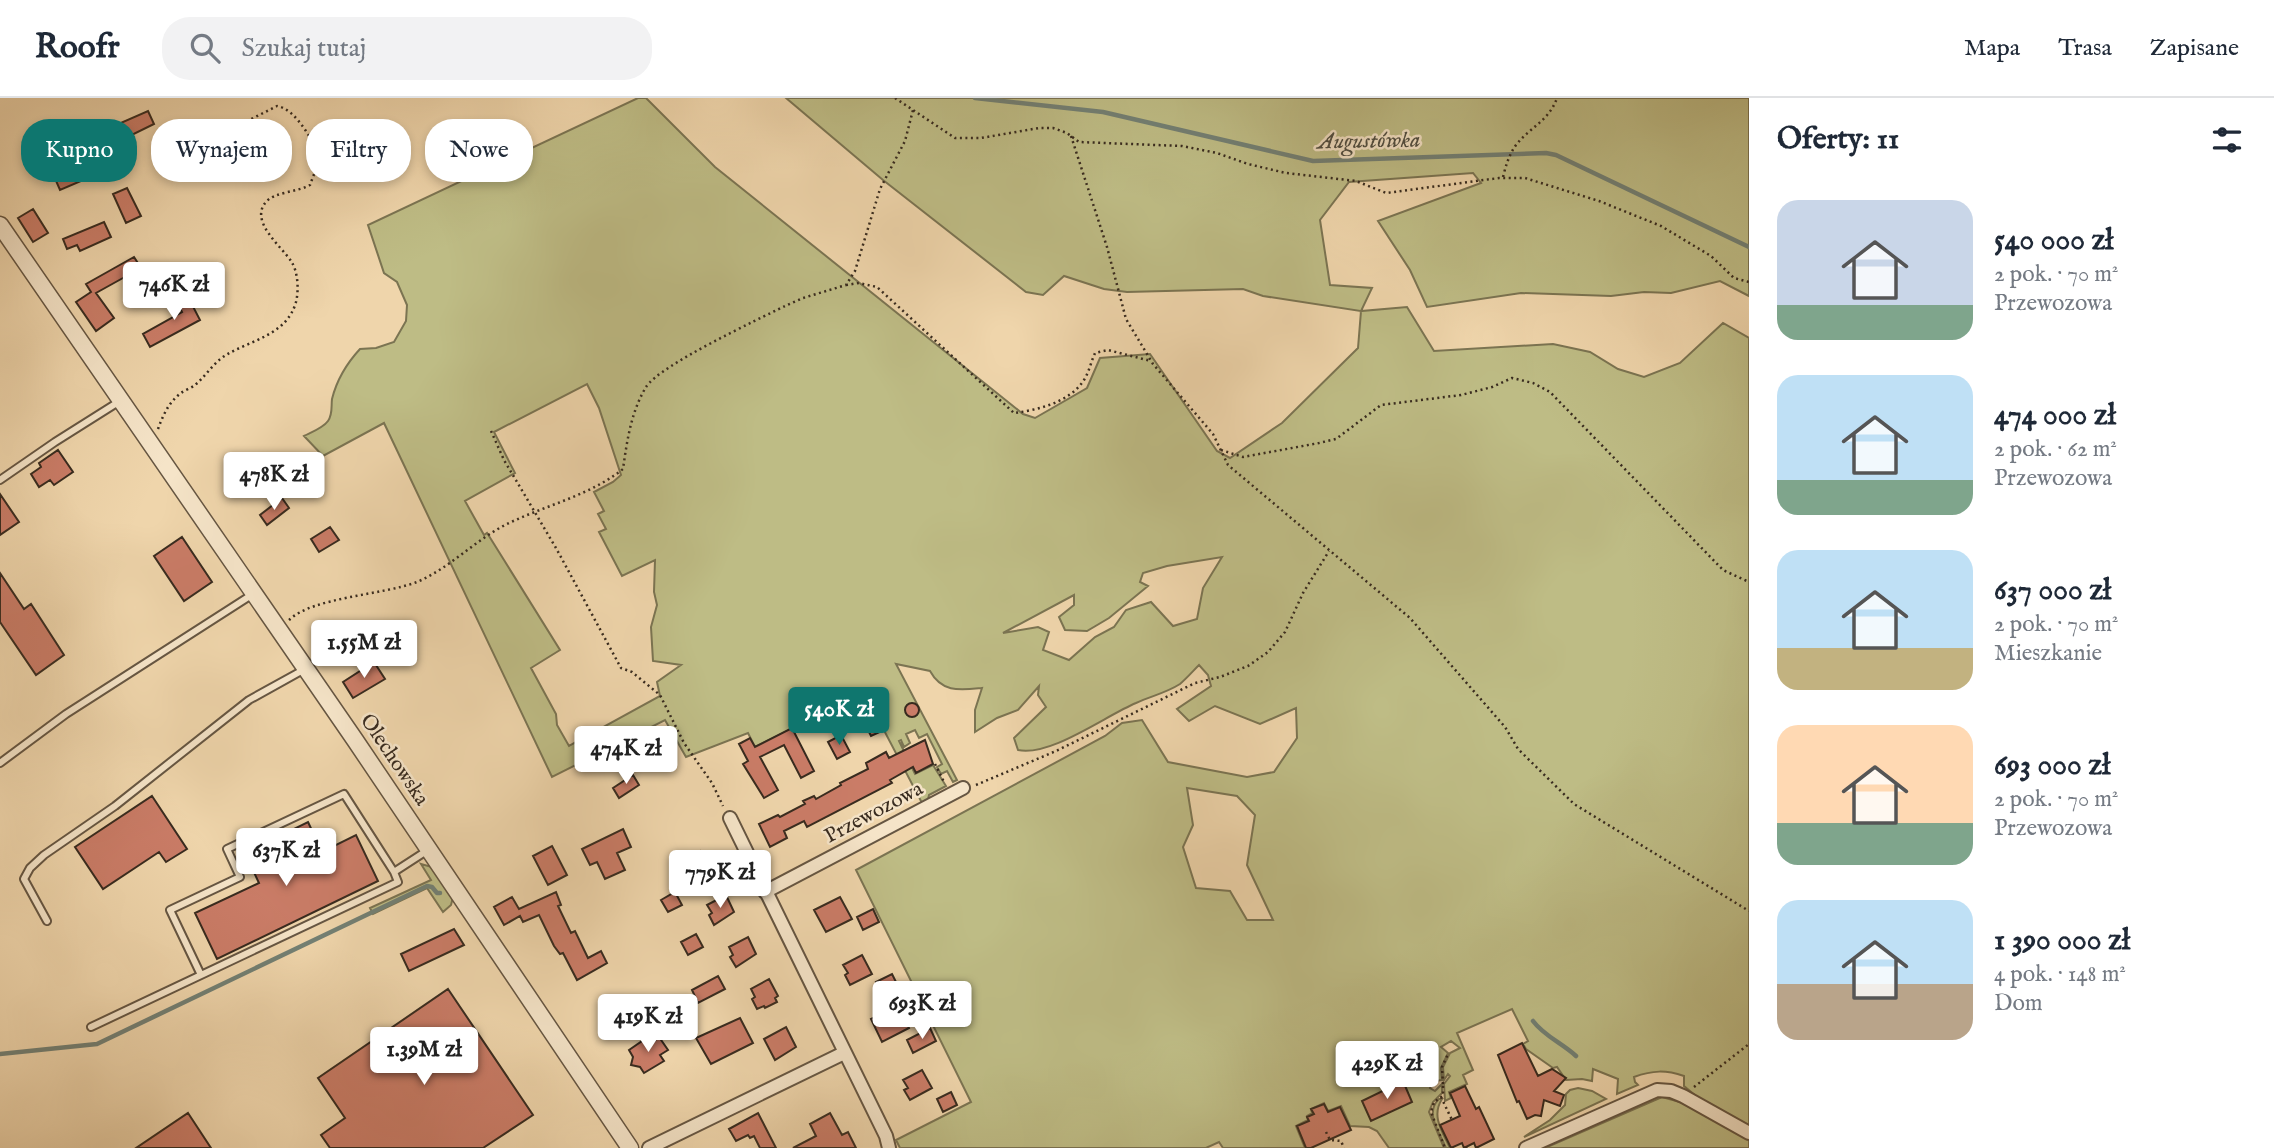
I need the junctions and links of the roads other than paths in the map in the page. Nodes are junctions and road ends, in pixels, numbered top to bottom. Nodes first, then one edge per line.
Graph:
1 (0, 225) edge
2 (121, 400) junction
3 (0, 480) edge
4 (254, 593) junction
5 (306, 668) junction
6 (0, 763) edge
7 (963, 788) road end
8 (730, 818) road end
9 (429, 850) junction
10 (394, 872) junction
11 (765, 892) junction
12 (47, 921) dead end
13 (201, 975) junction
14 (91, 1027) dead end
15 (844, 1053) junction
16 (1749, 1133) edge
17 (888, 1142) edge
18 (630, 1148) edge
19 (649, 1148) edge
20 (1526, 1148) edge

1 - 2 street, Olechowska
2 - 3 lane
2 - 4 street, Olechowska
4 - 5 street, Olechowska
4 - 6 lane
5 - 9 street, Olechowska
5 - 12 lane
7 - 11 street, Przewozowa
8 - 11 street
9 - 10 lane
9 - 18 street, Olechowska
10 - 13 lane
10 - 13 lane
11 - 15 street
13 - 14 lane
15 - 17 street
15 - 19 street
16 - 20 street

